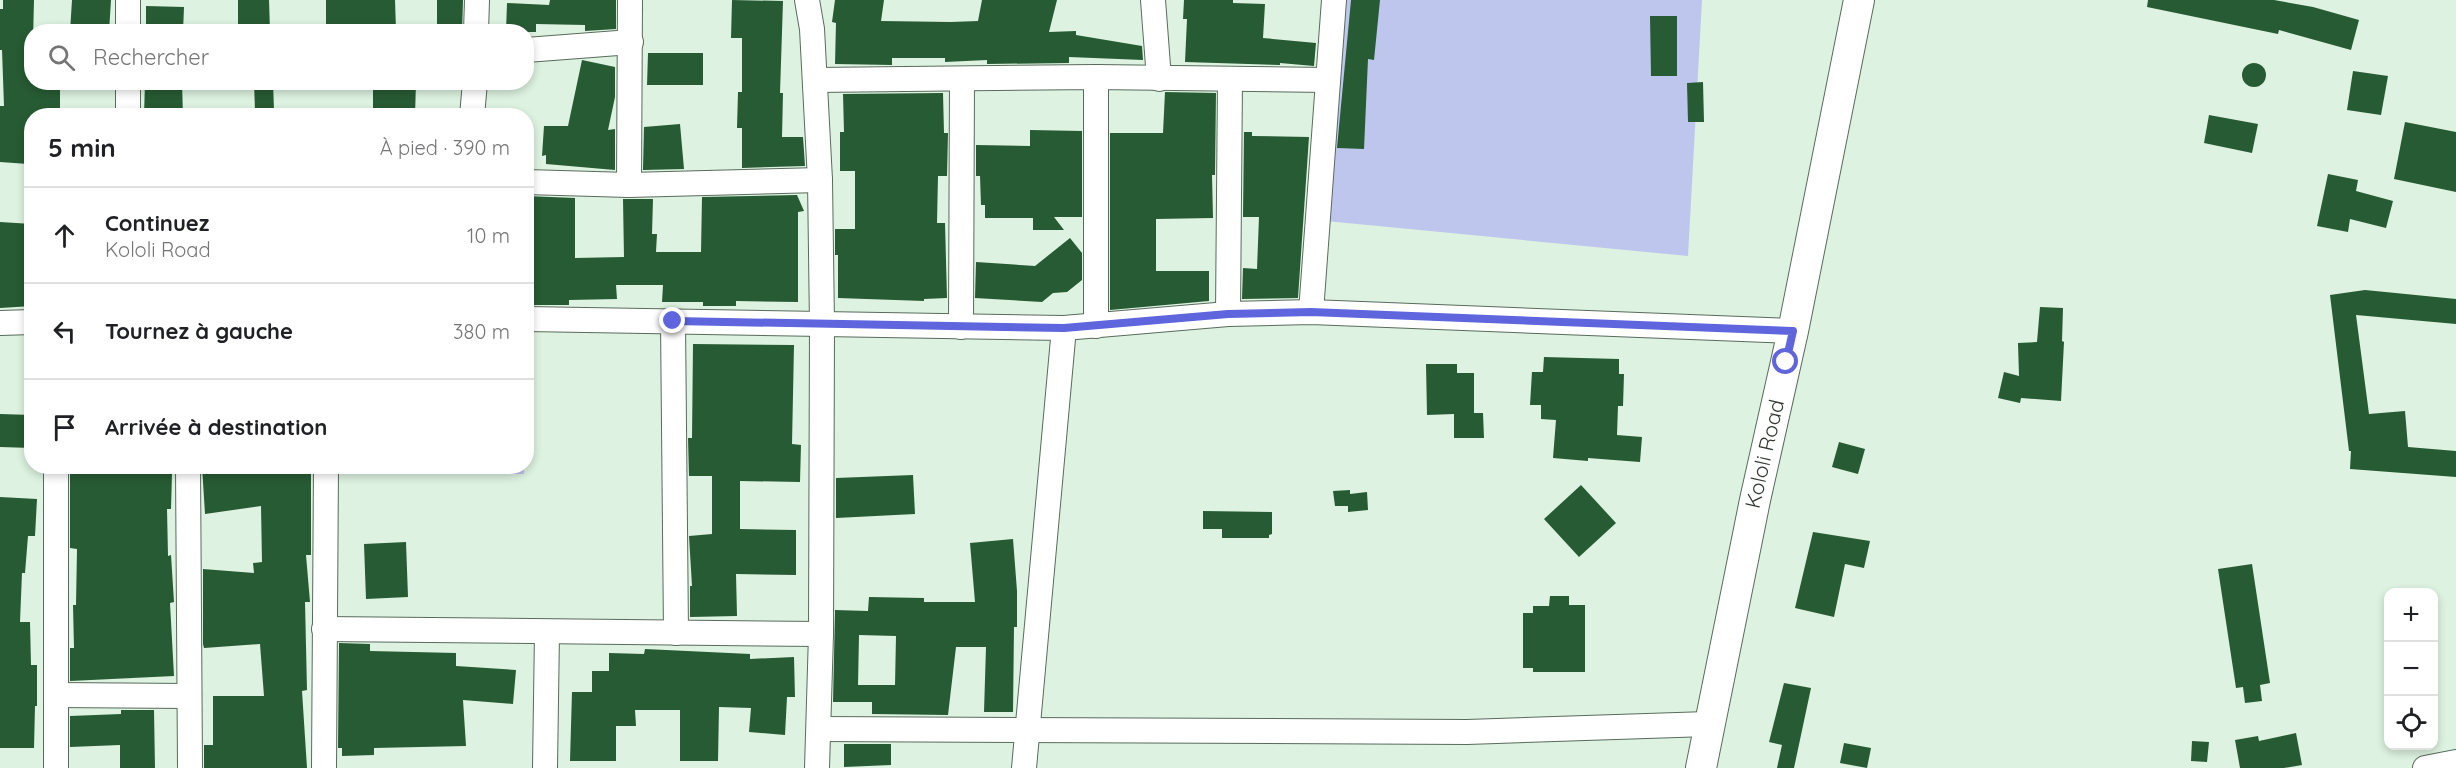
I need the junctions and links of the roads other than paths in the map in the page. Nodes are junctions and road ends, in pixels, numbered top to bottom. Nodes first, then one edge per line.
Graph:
1 (128, 0) edge
2 (477, 0) edge
3 (630, 0) edge
4 (807, 0) edge
5 (1153, 0) edge
6 (1334, 0) edge
7 (1859, 0) edge
8 (128, 24) edge
9 (476, 24) edge
10 (631, 42) junction
11 (534, 49) edge
12 (1096, 77) junction
13 (962, 79) junction
14 (1159, 79) junction
15 (1230, 79) junction
16 (814, 80) junction
17 (1328, 80) junction
18 (128, 90) edge
19 (474, 90) edge
20 (128, 108) edge
21 (473, 108) edge
22 (820, 180) junction
23 (534, 182) edge
24 (629, 185) junction
25 (1311, 312) junction
26 (1228, 314) junction
27 (534, 319) edge
28 (673, 321) junction
29 (24, 322) edge
30 (0, 323) edge
31 (822, 324) junction
32 (1096, 326) junction
33 (961, 327) junction
34 (1064, 328) junction
35 (1793, 331) junction
36 (56, 474) edge
37 (188, 474) edge
38 (326, 474) edge
39 (324, 629) junction
40 (547, 632) junction
41 (676, 633) junction
42 (821, 634) junction
43 (56, 695) junction
44 (189, 696) junction
45 (1708, 724) junction
46 (819, 729) junction
47 (1026, 731) junction
48 (2456, 762) edge
49 (56, 768) edge
50 (190, 768) edge
51 (324, 768) edge
52 (545, 768) edge
53 (817, 768) edge
54 (1024, 768) edge
55 (1701, 768) edge
56 (2425, 768) edge

1 - 8 street
2 - 9 street
3 - 10 street
4 - 16 street
5 - 14 street
6 - 17 street
7 - 35 street, Kololi Road
10 - 11 street
10 - 24 street
12 - 13 street
12 - 14 street
12 - 32 street
13 - 16 street
13 - 33 street
14 - 15 street
15 - 17 street
15 - 26 street
16 - 22 street
17 - 25 street
18 - 20 street
19 - 21 street
22 - 24 street
22 - 31 street
23 - 24 street
25 - 26 street
25 - 35 street
26 - 32 street
27 - 28 street
28 - 31 street
28 - 41 street
29 - 30 street
31 - 33 street
31 - 42 street
32 - 34 street
33 - 34 street
34 - 47 street
35 - 45 street, Kololi Road
36 - 43 street
37 - 44 street
38 - 39 street
39 - 40 street
39 - 51 street
40 - 41 street
40 - 52 street
41 - 42 street
42 - 46 street
43 - 44 street
43 - 49 street
44 - 50 street
45 - 47 street
45 - 55 street, Kololi Road
46 - 47 street
46 - 53 street
47 - 54 street
48 - 56 street

